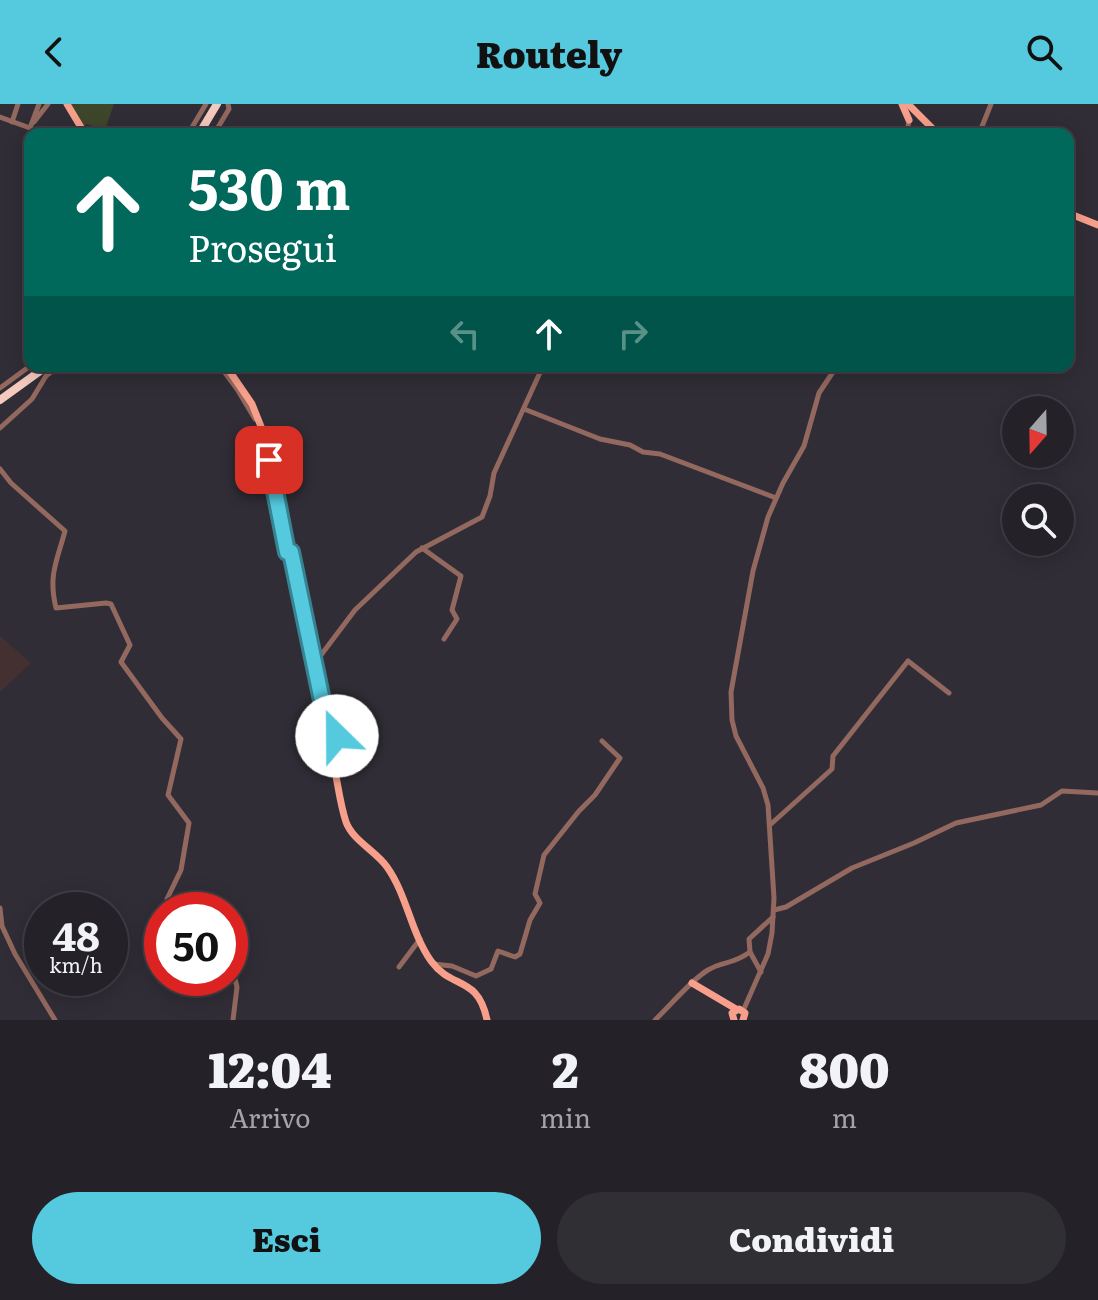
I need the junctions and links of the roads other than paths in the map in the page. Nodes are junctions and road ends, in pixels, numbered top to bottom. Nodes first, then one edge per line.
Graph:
1 (18, 104) edge
2 (39, 104) edge
3 (48, 104) edge
4 (67, 104) edge
5 (206, 104) edge
6 (222, 104) edge
7 (991, 104) edge
8 (909, 112) edge
9 (0, 117) edge
10 (12, 122) junction
11 (31, 127) junction
12 (81, 128) edge
13 (192, 128) edge
14 (205, 128) edge
15 (206, 128) edge
16 (218, 128) edge
17 (932, 128) edge
18 (981, 128) edge
19 (1074, 215) edge
20 (1098, 225) edge
21 (24, 370) edge
22 (36, 372) edge
23 (51, 372) edge
24 (224, 372) edge
25 (231, 372) edge
26 (540, 372) edge
27 (833, 372) edge
28 (0, 388) edge
29 (0, 398) edge
30 (524, 409) junction
31 (0, 428) edge
32 (264, 442) junction
33 (245, 451) dead end
34 (0, 469) edge
35 (776, 498) junction
36 (420, 549) junction
37 (289, 552) junction
38 (306, 596) dead end
39 (296, 597) dead end
40 (303, 631) dead end
41 (444, 639) dead end
42 (310, 652) junction
43 (317, 662) junction
44 (315, 683) dead end
45 (949, 693) dead end
46 (328, 726) junction
47 (329, 739) junction
48 (602, 741) dead end
49 (1098, 793) edge
50 (771, 824) junction
51 (170, 892) edge
52 (0, 908) edge
53 (774, 913) junction
54 (420, 939) junction
55 (750, 952) junction
56 (433, 964) junction
57 (399, 967) dead end
58 (761, 972) junction
59 (692, 983) junction
60 (236, 996) edge
61 (736, 1014) edge
62 (55, 1020) edge
63 (233, 1020) edge
64 (487, 1020) edge
65 (655, 1020) edge
66 (743, 1020) edge

1 - 10 street
2 - 11 street
3 - 11 street
4 - 12 main road
5 - 13 street
6 - 14 highway
6 - 15 highway
6 - 16 street
7 - 18 street
8 - 17 main road
9 - 10 street
10 - 11 street
19 - 20 main road
21 - 28 street
22 - 29 highway
23 - 31 street
24 - 32 street
25 - 37 main road
26 - 30 street
27 - 35 street
30 - 35 street
30 - 36 street
32 - 33 street
32 - 37 street
34 - 51 street
35 - 50 street
36 - 41 street
36 - 43 street
37 - 39 street
37 - 42 main road
38 - 43 street
40 - 42 street
42 - 43 main road
42 - 44 street
43 - 46 main road
45 - 50 street
46 - 47 main road
46 - 47 main road
47 - 54 main road
48 - 56 street
49 - 53 street
50 - 53 street
52 - 62 street
53 - 55 street
53 - 58 street
54 - 56 main road
54 - 57 street
55 - 58 street
55 - 59 street
56 - 64 main road
58 - 61 street
59 - 61 main road
59 - 65 street
60 - 63 street
61 - 66 main road

